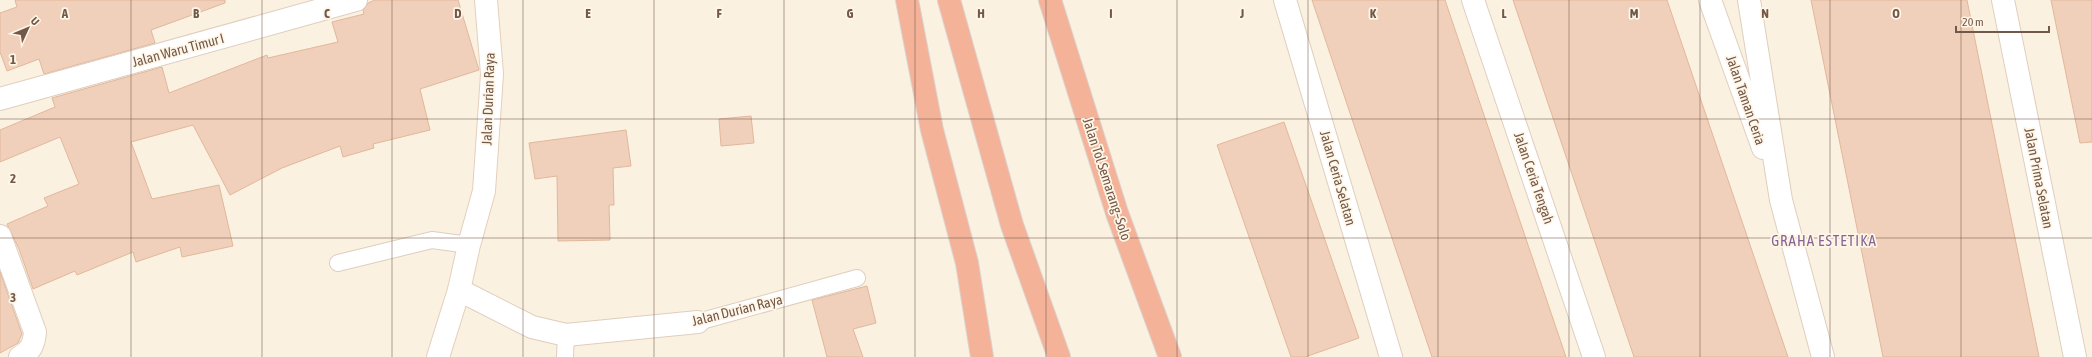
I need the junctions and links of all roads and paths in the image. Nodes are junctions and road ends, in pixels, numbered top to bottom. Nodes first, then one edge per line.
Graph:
1 (356, 0) edge
2 (486, 0) edge
3 (907, 0) edge
4 (949, 0) edge
5 (1050, 0) edge
6 (1285, 0) edge
7 (1473, 0) edge
8 (1710, 0) edge
9 (1749, 0) edge
10 (2003, 0) edge
11 (295, 9) edge
12 (0, 99) edge
13 (1781, 200) junction
14 (1, 242) edge
15 (469, 245) junction
16 (338, 264) dead end
17 (857, 278) dead end
18 (459, 290) junction
19 (698, 322) joint
20 (566, 335) junction
21 (20, 357) edge
22 (438, 357) edge
23 (565, 357) edge
24 (982, 357) edge
25 (1059, 357) edge
26 (1170, 357) edge
27 (1391, 357) edge
28 (1594, 357) edge
29 (1823, 357) edge
30 (2075, 357) edge

1 - 11 street, Jalan Waru Timur I
2 - 15 street, Jalan Durian Raya
3 - 24 highway
4 - 25 highway
5 - 26 highway, Jalan Tol Semarang–Solo
6 - 27 street, Jalan Ceria Selatan
7 - 28 street, Jalan Ceria Tengah
8 - 13 street, Jalan Taman Ceria
9 - 13 street, Jalan Taman Ceria
10 - 30 street, Jalan Prima Selatan
11 - 12 street, Jalan Waru Timur I
13 - 29 street, Jalan Taman Ceria
14 - 21 street
15 - 16 lane
15 - 18 street, Jalan Durian Raya
17 - 19 lane, Jalan Durian Raya
18 - 20 street, Jalan Durian Raya
18 - 22 street, Jalan Durian Raya
19 - 20 street, Jalan Durian Raya
20 - 23 lane

